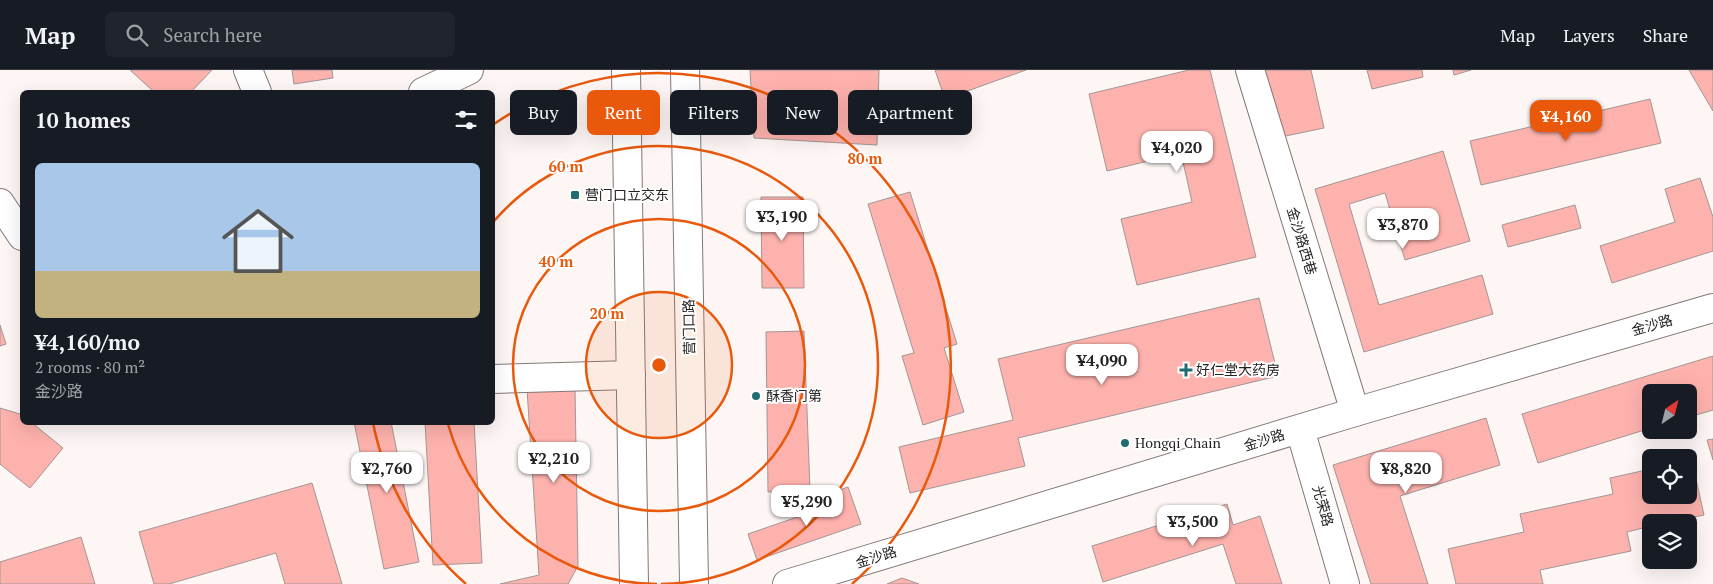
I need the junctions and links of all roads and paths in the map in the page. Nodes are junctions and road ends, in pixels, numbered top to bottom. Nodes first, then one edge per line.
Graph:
1 (248, 70) edge
2 (470, 70) edge
3 (626, 70) edge
4 (685, 70) edge
5 (1250, 70) edge
6 (256, 90) edge
7 (427, 90) edge
8 (0, 203) edge
9 (20, 233) edge
10 (1713, 308) edge
11 (632, 375) junction
12 (495, 378) edge
13 (1355, 412) junction
14 (1300, 428) junction
15 (634, 584) edge
16 (694, 584) edge
17 (787, 584) edge
18 (1345, 584) edge

1 - 6 main road
2 - 7 main road
3 - 11 main road
4 - 16 main road, 营门口路
5 - 13 main road, 金沙路西巷
8 - 9 main road
10 - 13 main road, 金沙路
11 - 12 main road
11 - 15 main road
13 - 14 main road, 金沙路
14 - 17 main road, 金沙路
14 - 18 main road, 光荣路

